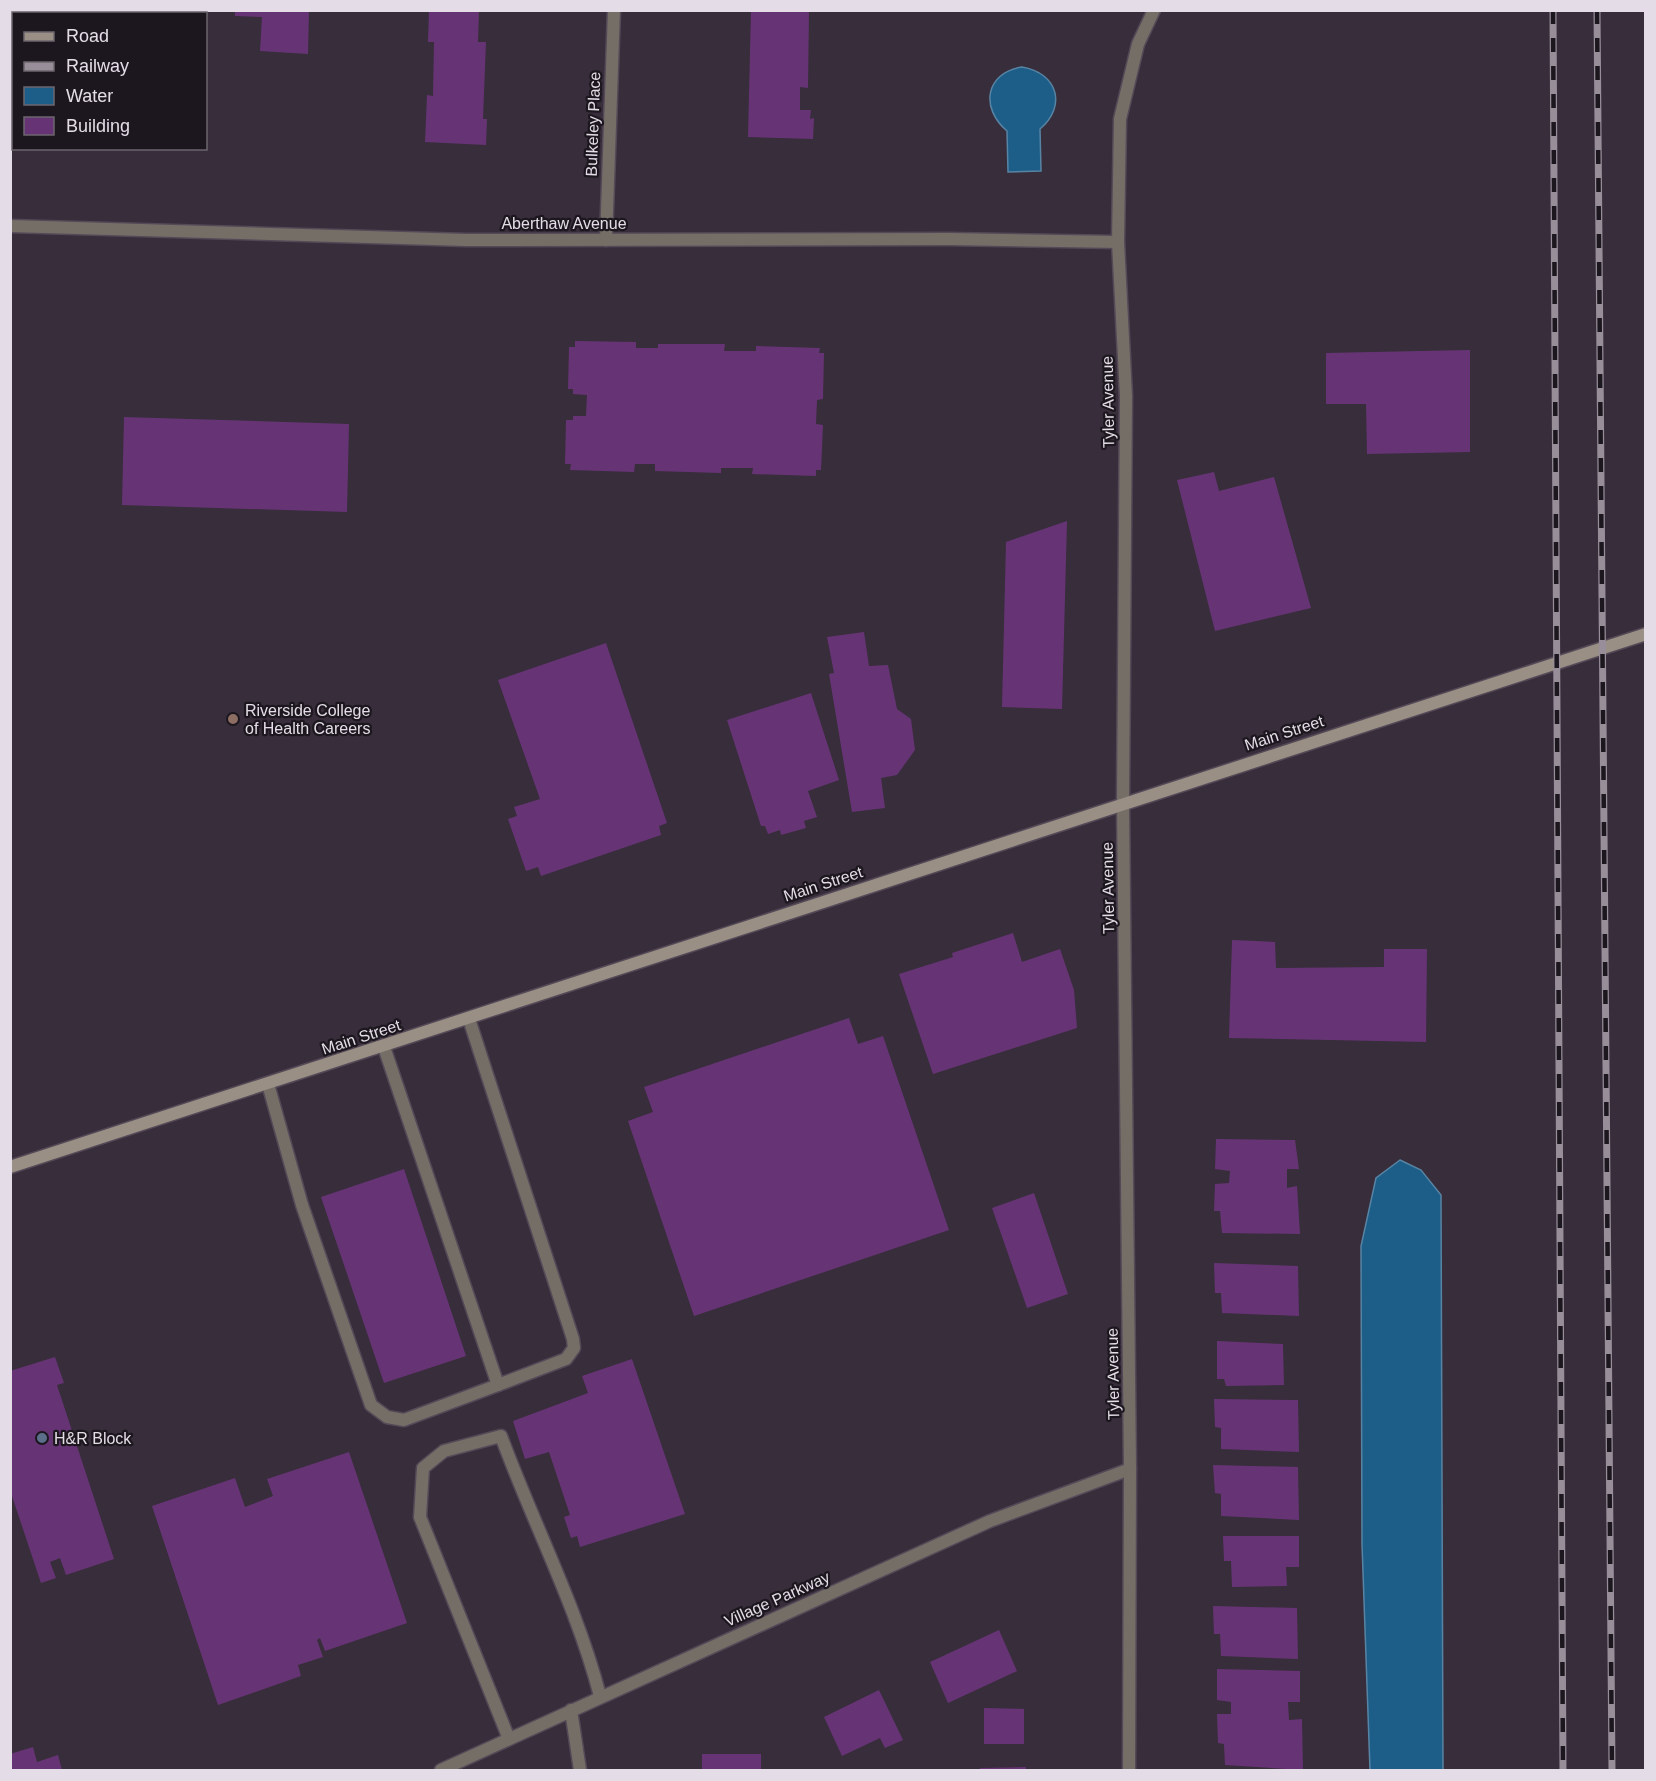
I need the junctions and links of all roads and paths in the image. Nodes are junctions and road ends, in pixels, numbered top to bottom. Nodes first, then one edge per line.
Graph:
1 (614, 10) edge
2 (1154, 10) edge
3 (10, 226) edge
4 (606, 240) junction
5 (1118, 242) junction
6 (1646, 634) edge
7 (1123, 803) junction
8 (469, 1018) junction
9 (384, 1047) junction
10 (268, 1084) junction
11 (10, 1167) edge
12 (498, 1385) junction
13 (1130, 1469) junction
14 (600, 1696) junction
15 (571, 1710) junction
16 (509, 1739) junction
17 (441, 1770) edge
18 (580, 1770) edge
19 (1130, 1770) edge

1 - 4 street, Bulkeley Place
2 - 5 street, Tyler Avenue
3 - 4 street, Aberthaw Avenue
4 - 5 street, Aberthaw Avenue
5 - 7 street, Tyler Avenue
6 - 7 main road, Main Street
7 - 8 main road, Main Street
7 - 13 street, Tyler Avenue
8 - 9 main road, Main Street
8 - 12 street
9 - 10 main road, Main Street
9 - 12 street
10 - 11 main road, Main Street
10 - 12 street
13 - 14 street, Village Parkway
13 - 19 street, Tyler Avenue
14 - 15 street, Village Parkway
14 - 16 street
15 - 16 street, Village Parkway
15 - 18 street
16 - 17 street, Village Parkway

